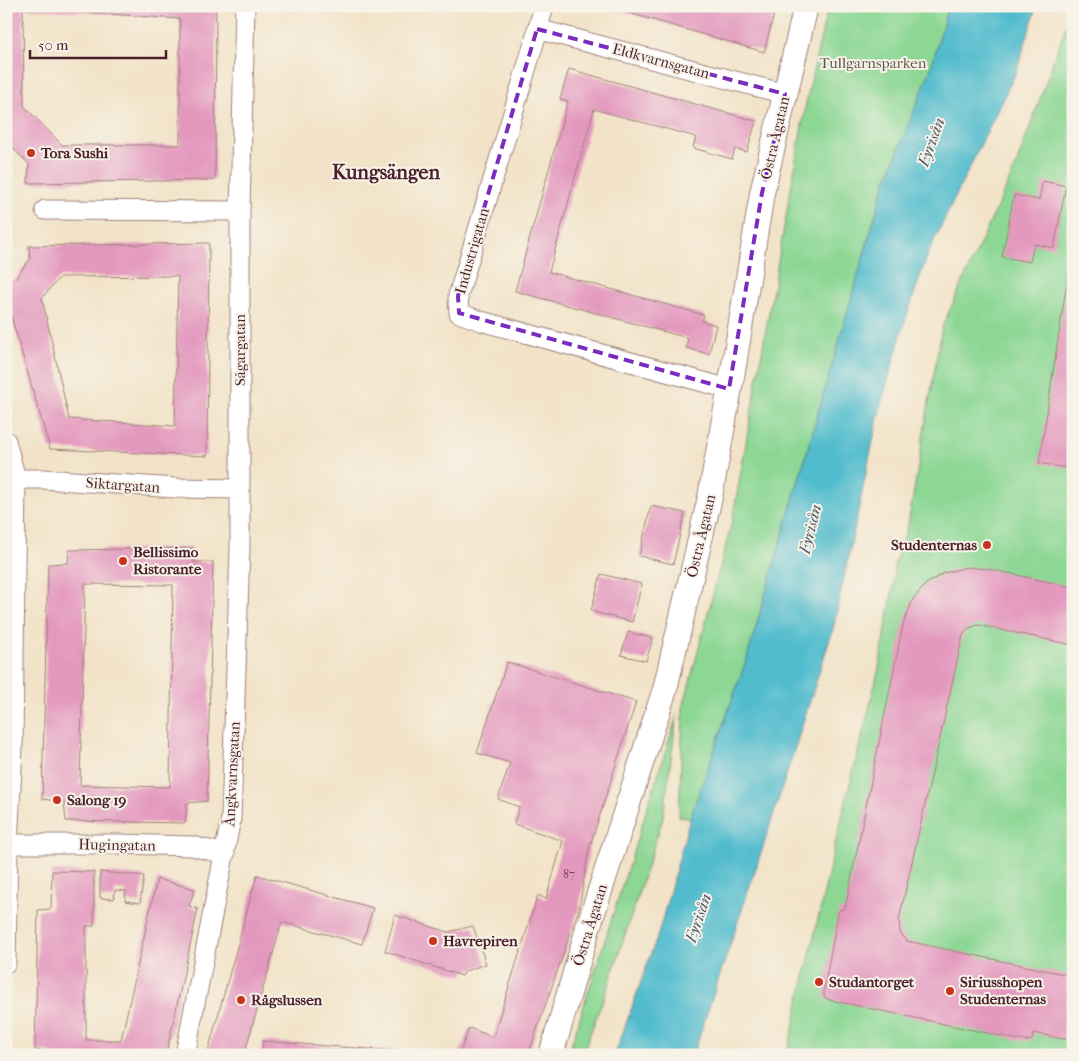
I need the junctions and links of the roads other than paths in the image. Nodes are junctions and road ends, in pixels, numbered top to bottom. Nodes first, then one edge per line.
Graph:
1 (245, 6) edge
2 (544, 6) edge
3 (806, 6) edge
4 (537, 29) junction
5 (785, 94) junction
6 (45, 210) dead end
7 (240, 211) junction
8 (729, 389) junction
9 (6, 441) edge
10 (11, 479) edge
11 (240, 489) junction
12 (8, 844) junction
13 (225, 854) junction
14 (6, 963) edge
15 (185, 1055) edge
16 (551, 1055) edge

1 - 7 street, Sågargatan
2 - 4 street, Industrigatan
3 - 5 street, Östra Ågatan
4 - 5 street, Eldkvarnsgatan
4 - 8 street, Industrigatan
5 - 8 street, Östra Ågatan
6 - 7 street
7 - 11 street, Sågargatan
8 - 16 street, Östra Ågatan
9 - 10 street
10 - 11 street, Siktargatan
10 - 12 street
11 - 13 street, Ångkvarnsgatan
12 - 13 street, Hugingatan
12 - 14 street
13 - 15 street, Ångkvarnsgatan

